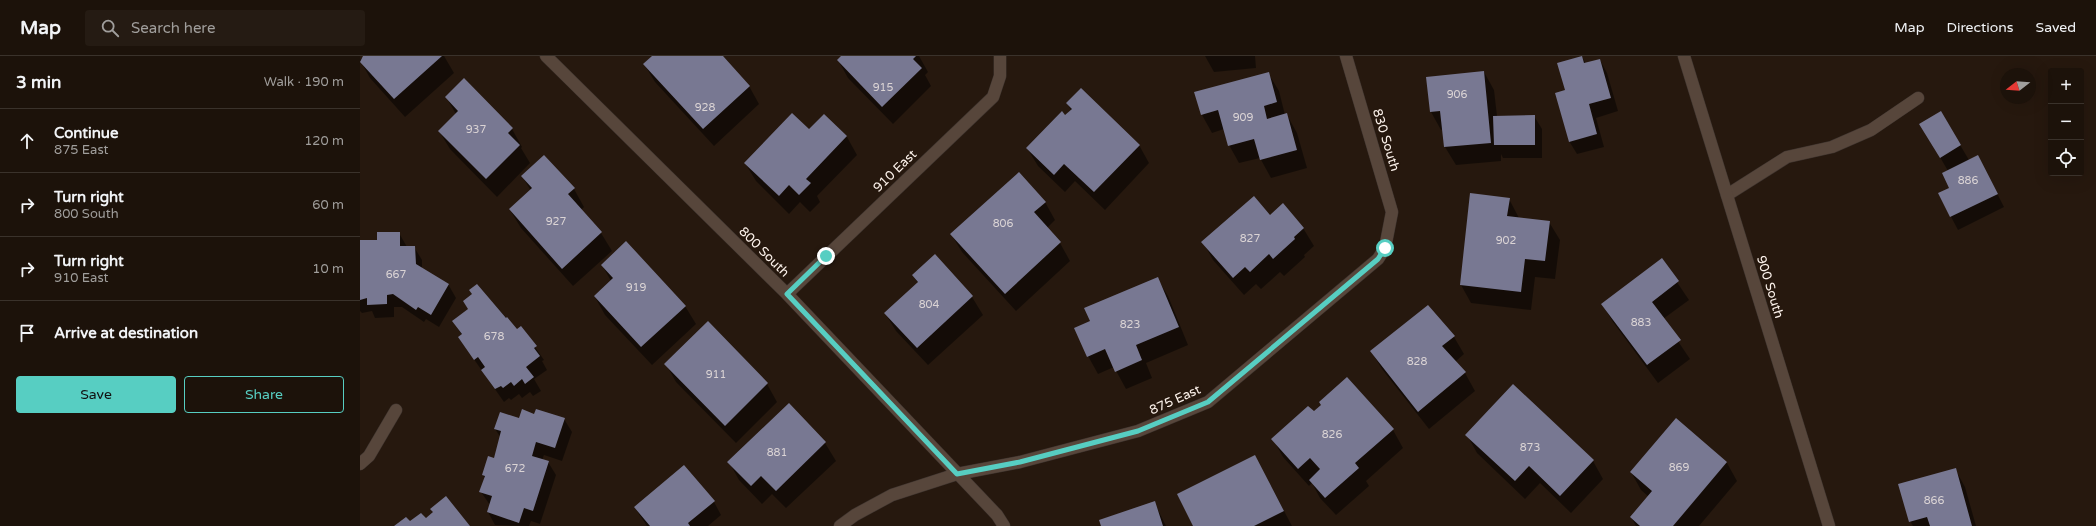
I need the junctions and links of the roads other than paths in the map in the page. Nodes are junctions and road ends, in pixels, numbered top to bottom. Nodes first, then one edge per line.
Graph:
1 (546, 56) edge
2 (1000, 56) edge
3 (1346, 56) edge
4 (1684, 56) edge
5 (1918, 98) dead end
6 (1727, 195) junction
7 (1389, 233) joint
8 (787, 294) junction
9 (396, 410) dead end
10 (360, 464) edge
11 (957, 474) junction
12 (840, 526) edge
13 (1004, 526) edge
14 (1829, 526) edge

1 - 8 street, 800 South
2 - 8 street, 910 East
3 - 7 street, 830 South
4 - 6 street, 900 South
5 - 6 street
6 - 14 street, 900 South
7 - 11 street, 875 East
8 - 11 street, 800 South
9 - 10 street
11 - 12 street, 875 East
11 - 13 street, 800 South

